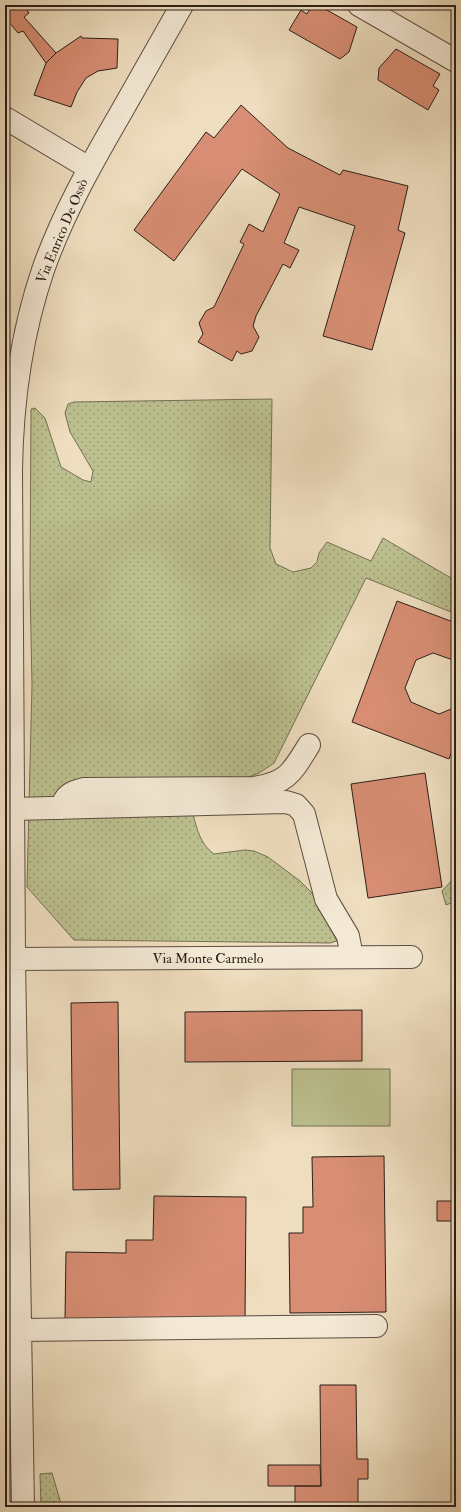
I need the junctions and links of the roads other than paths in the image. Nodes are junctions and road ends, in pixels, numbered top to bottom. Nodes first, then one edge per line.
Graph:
1 (182, 5) edge
2 (359, 5) edge
3 (456, 61) edge
4 (5, 118) edge
5 (89, 168) junction
6 (309, 745) dead end
7 (62, 808) junction
8 (13, 810) junction
9 (352, 957) junction
10 (411, 957) dead end
11 (9, 959) edge
12 (376, 1326) dead end
13 (20, 1330) junction
14 (23, 1507) edge

1 - 5 street, Via Enrico De Ossò
2 - 3 street
4 - 5 street
5 - 8 street, Via Enrico De Ossò
6 - 7 street
7 - 8 street
7 - 9 street
8 - 11 street, Via Enrico De Ossò
9 - 10 street, Via Monte Carmelo
9 - 11 street, Via Monte Carmelo
11 - 13 street, Via Enrico De Ossò
12 - 13 street
13 - 14 street, Via Enrico De Ossò

